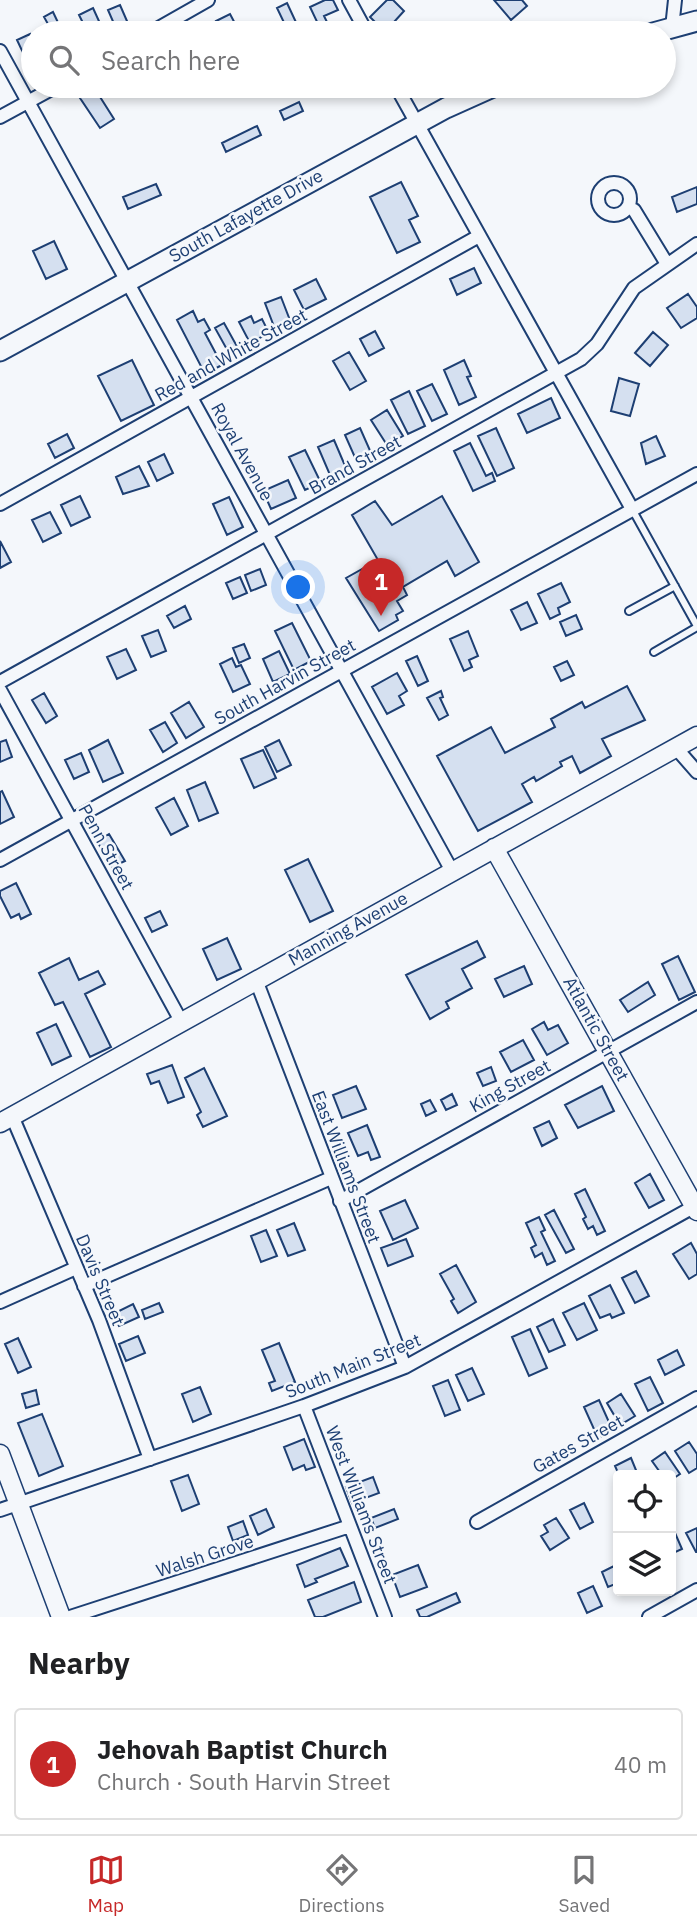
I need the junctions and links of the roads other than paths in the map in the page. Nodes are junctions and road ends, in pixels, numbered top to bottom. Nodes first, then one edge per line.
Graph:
1 (208, 0) edge
2 (349, 0) edge
3 (675, 0) edge
4 (171, 21) edge
5 (360, 21) edge
6 (673, 21) edge
7 (697, 21) edge
8 (676, 27) edge
9 (0, 51) edge
10 (21, 89) edge
11 (26, 98) edge
12 (35, 98) edge
13 (403, 98) edge
14 (470, 98) edge
15 (28, 102) junction
16 (0, 117) edge
17 (417, 123) junction
18 (628, 206) dead end
19 (479, 236) junction
20 (697, 244) edge
21 (667, 264) junction
22 (128, 281) junction
23 (0, 351) edge
24 (556, 374) junction
25 (192, 397) junction
26 (697, 474) edge
27 (0, 504) edge
28 (632, 509) junction
29 (267, 534) junction
30 (675, 586) junction
31 (629, 611) dead end
32 (697, 626) edge
33 (654, 652) dead end
34 (342, 670) junction
35 (0, 682) edge
36 (0, 690) edge
37 (697, 736) edge
38 (676, 748) junction
39 (697, 772) edge
40 (71, 821) junction
41 (494, 848) junction
42 (0, 860) edge
43 (452, 871) junction
44 (256, 980) junction
45 (697, 1002) edge
46 (181, 1021) junction
47 (608, 1052) junction
48 (6, 1120) edge
49 (331, 1178) junction
50 (340, 1201) junction
51 (696, 1208) edge
52 (76, 1268) junction
53 (84, 1286) junction
54 (0, 1302) edge
55 (405, 1367) junction
56 (697, 1398) edge
57 (304, 1406) junction
58 (0, 1454) edge
59 (150, 1459) junction
60 (20, 1503) junction
61 (0, 1510) edge
62 (477, 1522) dead end
63 (350, 1526) junction
64 (697, 1590) edge
65 (61, 1617) edge
66 (70, 1617) edge
67 (385, 1617) edge
68 (649, 1617) edge

1 - 4 street
2 - 5 street
3 - 6 street
7 - 8 main road
9 - 10 street, Royal Avenue
11 - 15 street, Royal Avenue
12 - 15 street
13 - 17 street
14 - 17 main road, South Lafayette Drive
15 - 16 street
15 - 22 street, Royal Avenue
17 - 19 street
17 - 22 main road, South Lafayette Drive
18 - 21 street
19 - 24 street
19 - 25 street, Red and White Street
20 - 21 street, Brand Street
21 - 24 street, Brand Street
22 - 23 main road, South Lafayette Drive
22 - 25 street, Royal Avenue
24 - 28 street
24 - 29 street, Brand Street
25 - 27 street, Red and White Street
25 - 29 street, Royal Avenue
26 - 28 street, South Harvin Street
28 - 30 lane
28 - 34 street, South Harvin Street
29 - 34 street, Royal Avenue
29 - 35 street, Brand Street
30 - 31 lane
30 - 32 lane
32 - 33 lane
34 - 40 street, South Harvin Street
34 - 43 street, Royal Avenue
36 - 40 street, Penn Street
37 - 38 main road, Manning Avenue
38 - 39 street
38 - 41 main road, Manning Avenue
40 - 42 street, South Harvin Street
40 - 46 street, Penn Street
41 - 43 main road, Manning Avenue
41 - 47 main road, Atlantic Street
43 - 44 main road, Manning Avenue
44 - 46 main road, Manning Avenue
44 - 49 street, East Williams Street
45 - 47 street, King Street
46 - 48 main road, Manning Avenue
47 - 50 street, King Street
47 - 51 main road, Atlantic Street
48 - 52 street, Davis Street
49 - 50 street, East Williams Street
49 - 53 street
50 - 55 street, East Williams Street
51 - 55 street, South Main Street
52 - 53 street, Davis Street
52 - 54 street
53 - 59 street, Davis Street
55 - 57 street, South Main Street
56 - 62 street, Gates Street
57 - 59 street, South Main Street
57 - 63 street, West Williams Street
58 - 60 main road
59 - 60 street, South Main Street
60 - 61 street, South Main Street
60 - 65 main road
63 - 66 street, Walsh Grove
63 - 67 street, West Williams Street
64 - 68 street

